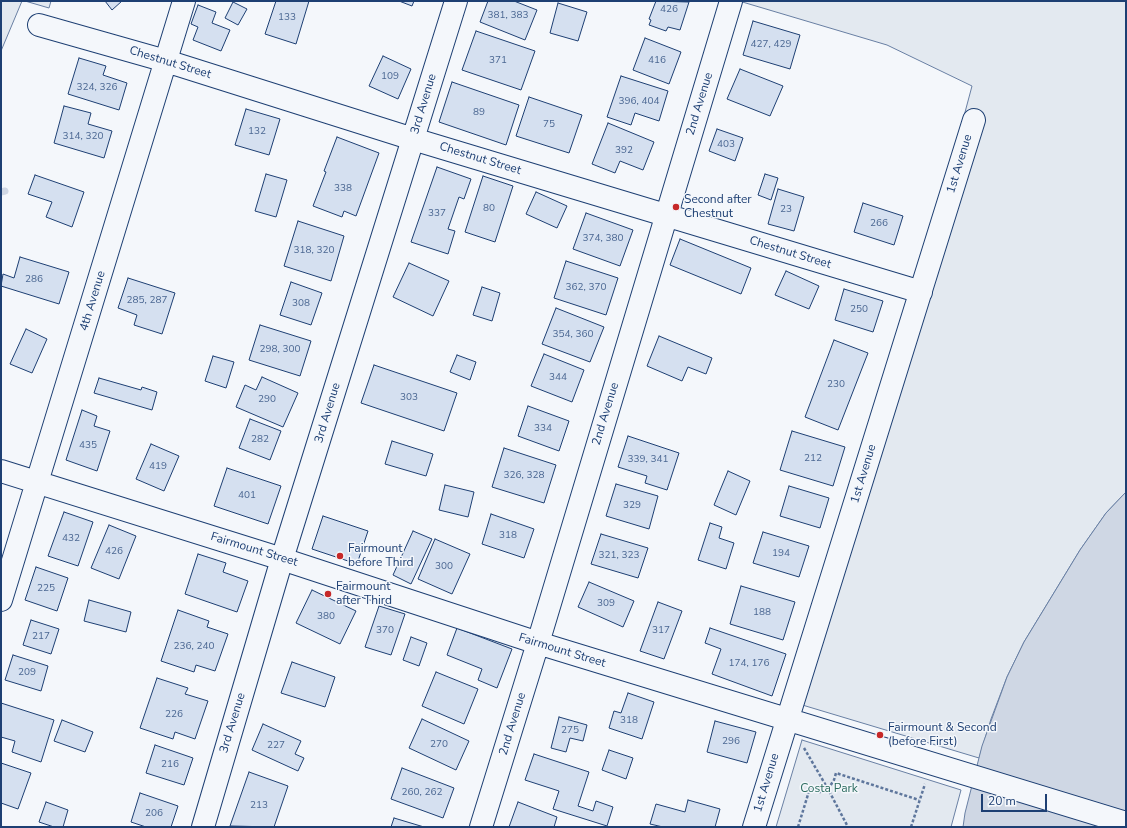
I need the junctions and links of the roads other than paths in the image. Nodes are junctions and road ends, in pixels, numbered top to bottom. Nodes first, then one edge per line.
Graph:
1 (184, 1) edge
2 (456, 1) edge
3 (731, 1) edge
4 (39, 25) dead end
5 (166, 61) junction
6 (974, 120) dead end
7 (413, 139) junction
8 (666, 216) junction
9 (921, 292) junction
10 (1, 471) edge
11 (37, 483) junction
12 (282, 559) junction
13 (1, 600) edge
14 (538, 644) junction
15 (786, 719) junction
16 (1126, 823) edge
17 (202, 827) edge
18 (481, 827) edge
19 (754, 827) edge

1 - 5 street, 4th Avenue
2 - 7 street, 3rd Avenue
3 - 8 street, 2nd Avenue
4 - 5 street, Chestnut Street
5 - 7 street, Chestnut Street
5 - 11 street, 4th Avenue
6 - 9 street, 1st Avenue
7 - 8 street, Chestnut Street
7 - 12 street, 3rd Avenue
8 - 9 street, Chestnut Street
8 - 14 street, 2nd Avenue
9 - 15 street, 1st Avenue
10 - 11 street, Fairmount Street
11 - 12 street, Fairmount Street
11 - 13 street, 4th Avenue
12 - 14 street, Fairmount Street
12 - 17 street, 3rd Avenue
14 - 15 street, Fairmount Street
14 - 18 street, 2nd Avenue
15 - 16 street, Fairmount Street
15 - 19 street, 1st Avenue

